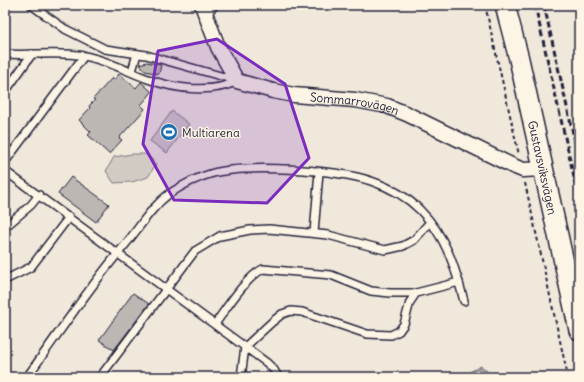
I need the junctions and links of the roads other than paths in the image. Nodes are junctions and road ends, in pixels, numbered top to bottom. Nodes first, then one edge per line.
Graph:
1 (31, 5) edge
2 (505, 5) edge
3 (208, 8) edge
4 (5, 54) edge
5 (32, 54) junction
6 (137, 54) junction
7 (84, 56) junction
8 (132, 71) junction
9 (237, 80) junction
10 (5, 92) edge
11 (5, 162) edge
12 (544, 169) junction
13 (5, 170) edge
14 (319, 172) junction
15 (39, 195) junction
16 (69, 217) junction
17 (430, 222) junction
18 (5, 227) edge
19 (314, 233) junction
20 (118, 252) junction
21 (5, 280) edge
22 (459, 282) junction
23 (166, 288) junction
24 (416, 293) junction
25 (464, 301) dead end
26 (215, 324) junction
27 (579, 330) edge
28 (245, 347) junction
29 (27, 377) edge
30 (100, 377) edge
31 (241, 377) edge
32 (278, 377) edge

1 - 6 lane
2 - 12 street, Gustavsviksvägen
3 - 9 street
4 - 5 lane
5 - 7 lane
5 - 10 lane
6 - 8 lane
6 - 9 lane
7 - 8 lane
7 - 11 lane
8 - 9 lane
9 - 12 street, Sommarrovägen
12 - 27 street, Gustavsviksvägen
13 - 15 lane
14 - 17 lane
14 - 19 lane
14 - 20 lane
15 - 16 lane
15 - 18 lane
16 - 20 lane
16 - 21 lane
17 - 19 lane
17 - 22 lane
19 - 23 lane
20 - 23 lane
20 - 29 lane
22 - 24 lane
22 - 25 lane
23 - 26 lane
23 - 30 lane
24 - 26 lane
24 - 28 lane
26 - 28 lane
28 - 31 lane
28 - 32 lane

